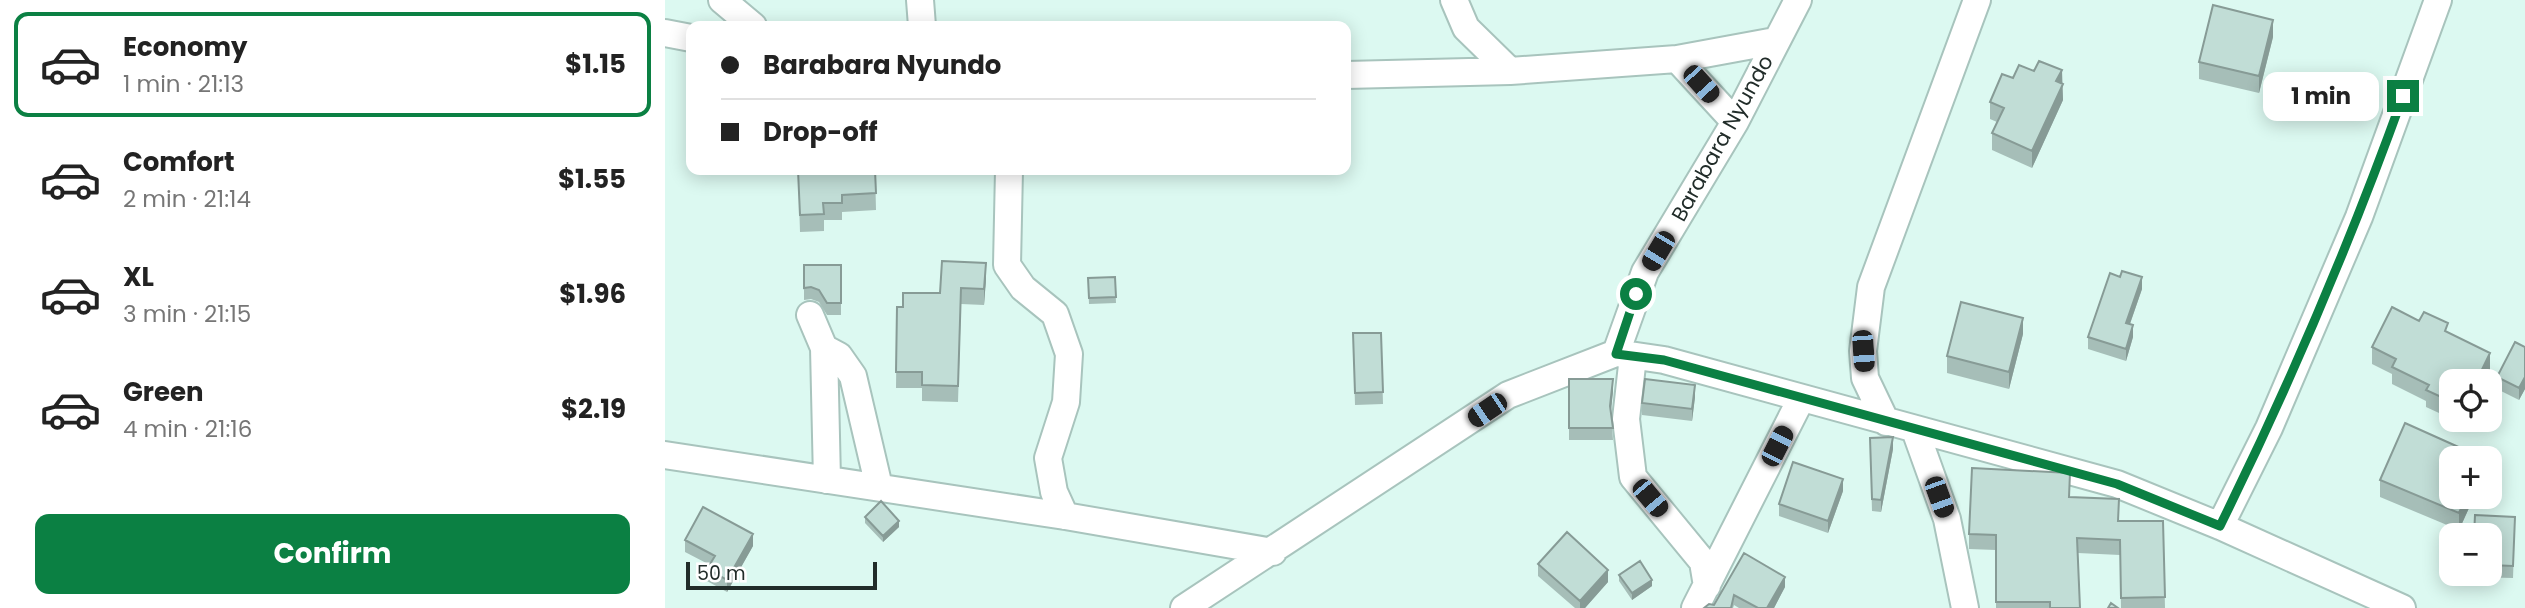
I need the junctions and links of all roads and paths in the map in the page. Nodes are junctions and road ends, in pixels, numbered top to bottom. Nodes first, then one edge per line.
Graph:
1 (722, 0) edge
2 (920, 0) edge
3 (1454, 0) edge
4 (1798, 0) edge
5 (1977, 0) edge
6 (2438, 0) edge
7 (747, 21) edge
8 (922, 21) edge
9 (665, 33) edge
10 (686, 37) edge
11 (1775, 41) junction
12 (1677, 59) junction
13 (1510, 71) junction
14 (1351, 75) edge
15 (1735, 122) junction
16 (1009, 175) edge
17 (810, 315) dead end
18 (824, 348) junction
19 (1624, 355) junction
20 (1801, 399) junction
21 (1886, 422) junction
22 (1915, 430) junction
23 (665, 455) edge
24 (827, 480) junction
25 (879, 487) junction
26 (1065, 516) junction
27 (2220, 526) junction
28 (1273, 552) junction
29 (1701, 597) edge
30 (1184, 608) edge
31 (1965, 608) edge
32 (2402, 608) edge

1 - 7 street
2 - 8 street
3 - 13 street
4 - 11 street, Barabara Nyundo
5 - 21 street
6 - 27 street
9 - 10 street
11 - 12 street
11 - 15 street, Barabara Nyundo
12 - 13 street
12 - 15 street
13 - 14 street
15 - 19 street, Barabara Nyundo
16 - 26 street
17 - 18 street
18 - 24 street
18 - 25 street
19 - 20 street
19 - 28 street
19 - 29 street, Barabara Nyundo
20 - 21 street
20 - 29 street
21 - 22 street
22 - 27 street
22 - 31 street
23 - 24 street
24 - 25 street
25 - 26 street
26 - 28 street
27 - 32 street
28 - 30 street

